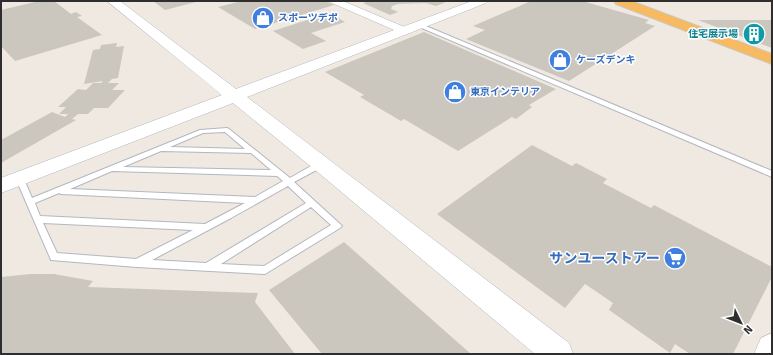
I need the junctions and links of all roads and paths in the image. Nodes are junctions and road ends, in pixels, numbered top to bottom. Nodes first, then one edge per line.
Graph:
1 (113, 1) edge
2 (335, 1) edge
3 (482, 1) edge
4 (620, 1) edge
5 (632, 1) edge
6 (419, 25) junction
7 (405, 31) junction
8 (772, 54) edge
9 (772, 59) edge
10 (235, 96) junction
11 (159, 149) junction
12 (252, 151) junction
13 (321, 164) junction
14 (110, 169) junction
15 (279, 173) junction
16 (772, 174) edge
17 (20, 179) junction
18 (289, 182) junction
19 (1, 186) edge
20 (59, 190) junction
21 (256, 200) junction
22 (30, 202) junction
23 (312, 204) junction
24 (37, 220) junction
25 (205, 227) junction
26 (136, 263) junction
27 (206, 267) junction
28 (772, 348) edge
29 (558, 354) edge
30 (769, 354) edge

1 - 10 street
2 - 7 street
3 - 6 street
4 - 9 highway
5 - 8 highway
6 - 7 street
6 - 16 lane
7 - 10 street
10 - 13 street
10 - 17 street
11 - 12 lane
11 - 12 lane
11 - 14 lane
12 - 15 lane
13 - 18 lane
13 - 29 street
14 - 15 lane
14 - 20 lane
15 - 18 lane
17 - 19 street
17 - 22 lane
18 - 21 lane
18 - 23 lane
20 - 21 lane
20 - 22 lane
21 - 25 lane
22 - 24 lane
23 - 27 lane
23 - 27 lane
24 - 25 lane
24 - 26 lane
25 - 26 lane
26 - 27 lane
28 - 30 street

